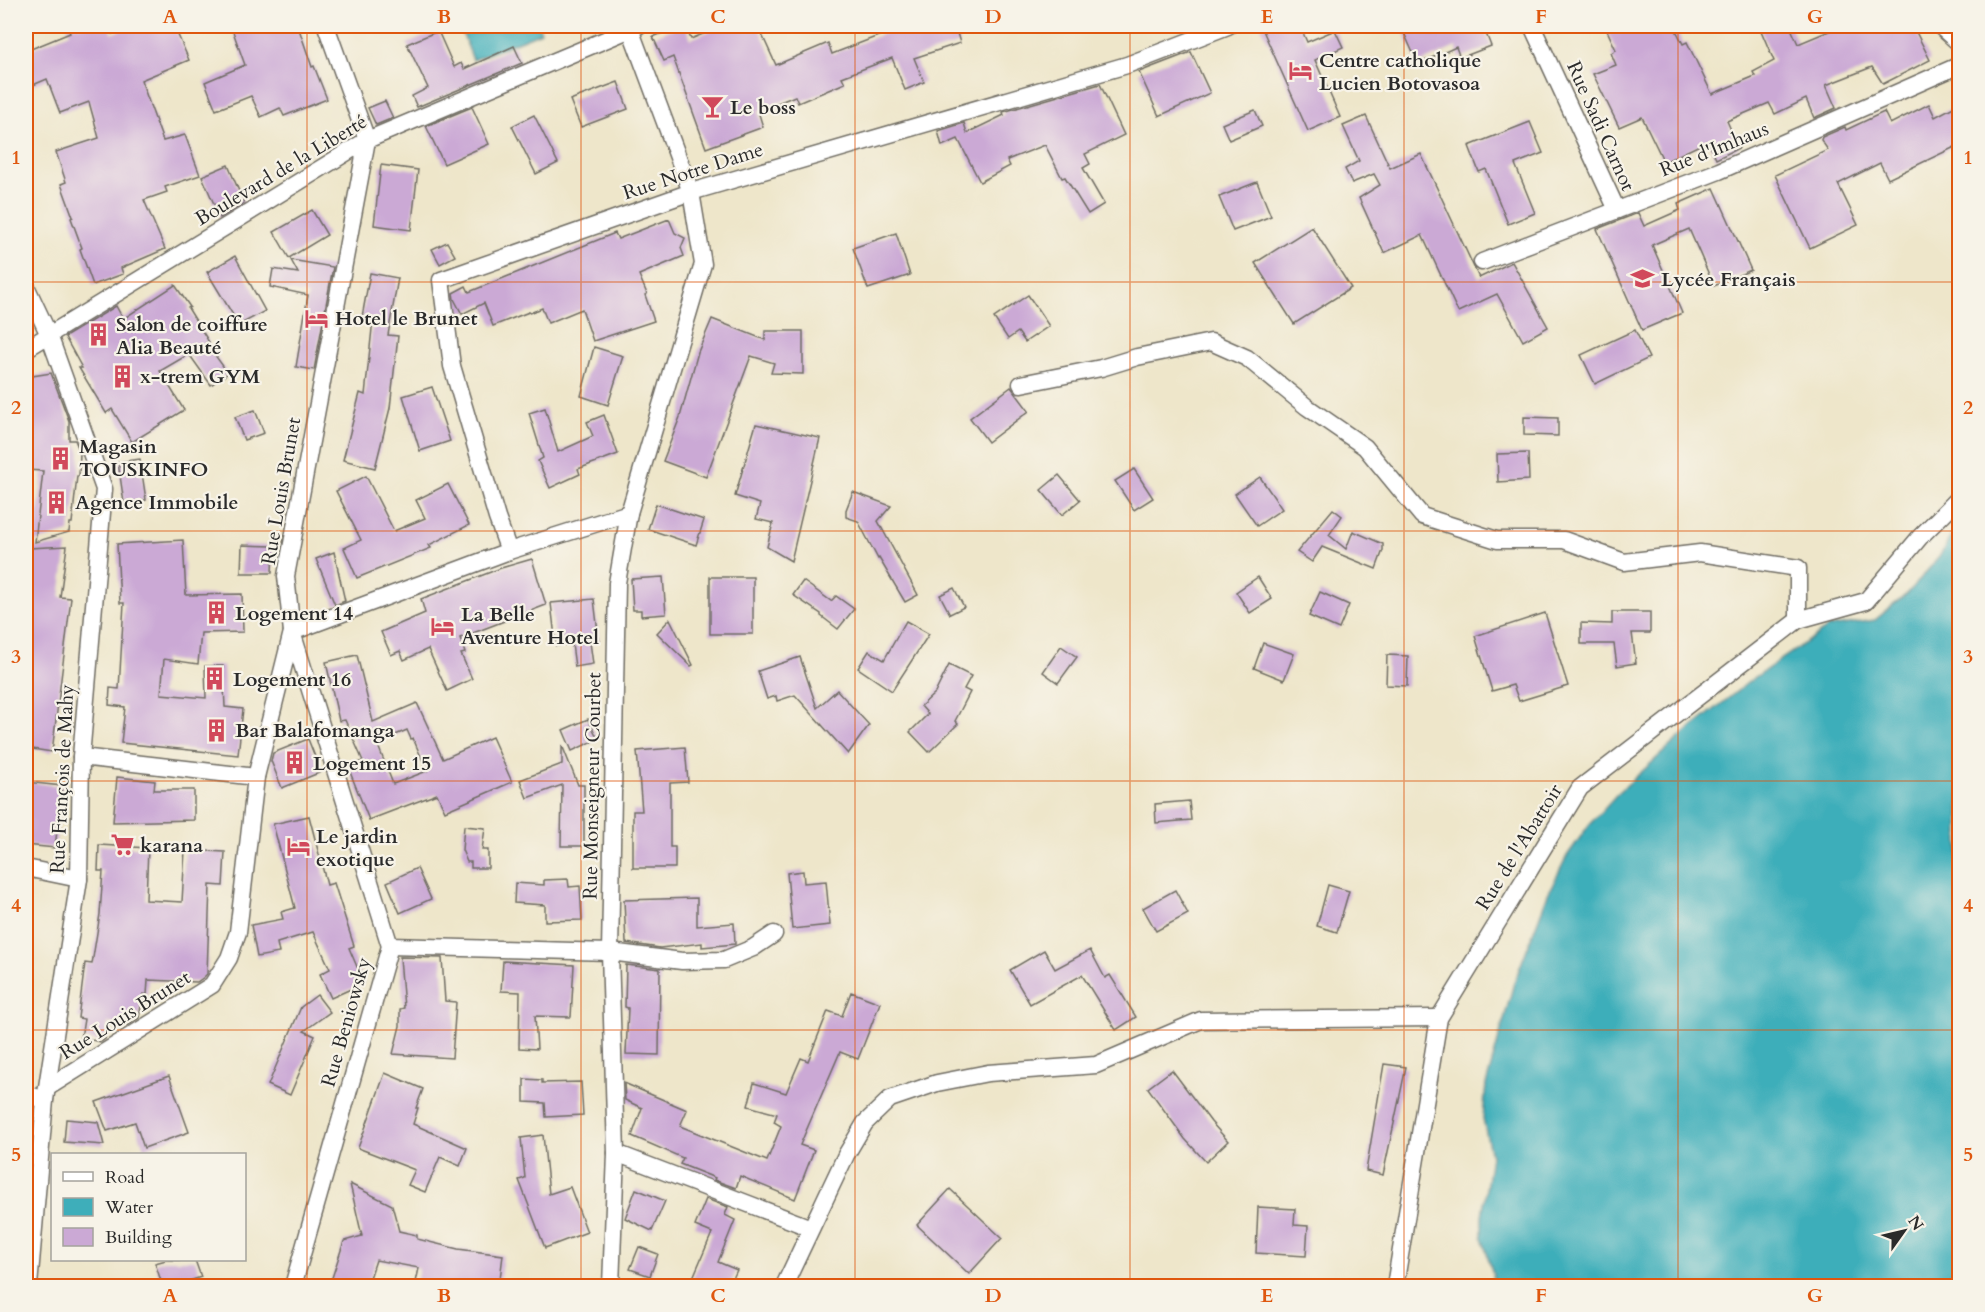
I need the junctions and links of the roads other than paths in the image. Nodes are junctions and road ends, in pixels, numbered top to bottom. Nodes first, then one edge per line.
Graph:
1 (326, 26) edge
2 (1228, 26) edge
3 (1532, 26) edge
4 (1940, 26) edge
5 (632, 27) edge
6 (1959, 44) edge
7 (1959, 65) edge
8 (367, 141) junction
9 (692, 192) junction
10 (1617, 210) junction
11 (1482, 262) dead end
12 (26, 286) edge
13 (49, 335) junction
14 (26, 349) edge
15 (1021, 384) dead end
16 (1959, 498) edge
17 (629, 513) junction
18 (509, 551) junction
19 (1798, 620) junction
20 (292, 632) junction
21 (81, 757) junction
22 (256, 777) junction
23 (26, 868) edge
24 (79, 879) junction
25 (774, 934) dead end
26 (390, 946) junction
27 (610, 952) junction
28 (1439, 1018) junction
29 (26, 1094) edge
30 (46, 1094) junction
31 (616, 1153) junction
32 (811, 1227) junction
33 (29, 1287) edge
34 (292, 1287) edge
35 (611, 1287) edge
36 (784, 1287) edge
37 (1395, 1287) edge

1 - 8 street
2 - 9 street, Rue Notre Dame
3 - 10 street, Rue Sadi Carnot
4 - 6 street
5 - 8 street, Boulevard de la Liberté
5 - 9 street, Rue Monseigneur Courbet
7 - 10 street, Rue d'Imhaus
8 - 13 street, Boulevard de la Liberté
8 - 20 street, Rue Louis Brunet
9 - 17 street, Rue Monseigneur Courbet
9 - 18 street, Rue Notre Dame
10 - 11 street, Rue d'Imhaus
12 - 13 street, Rue François de Mahy
13 - 14 street, Boulevard de la Liberté
13 - 21 street, Rue François de Mahy
15 - 19 street
16 - 19 street, Rue de l'Abattoir
17 - 18 street
17 - 27 street, Rue Monseigneur Courbet
18 - 20 street
19 - 28 street, Rue de l'Abattoir
20 - 22 street, Rue Louis Brunet
20 - 26 street, Rue Beniowsky
21 - 22 street
21 - 24 street, Rue François de Mahy
22 - 30 street, Rue Louis Brunet
23 - 24 street
24 - 30 street, Rue François de Mahy
25 - 27 street
26 - 27 street
26 - 34 street, Rue Beniowsky
27 - 31 street, Rue Monseigneur Courbet
28 - 32 street
28 - 37 street, Rue de l'Abattoir
29 - 30 street
30 - 33 street, Rue François de Mahy
31 - 32 street
31 - 35 street, Rue Monseigneur Courbet
32 - 36 street

